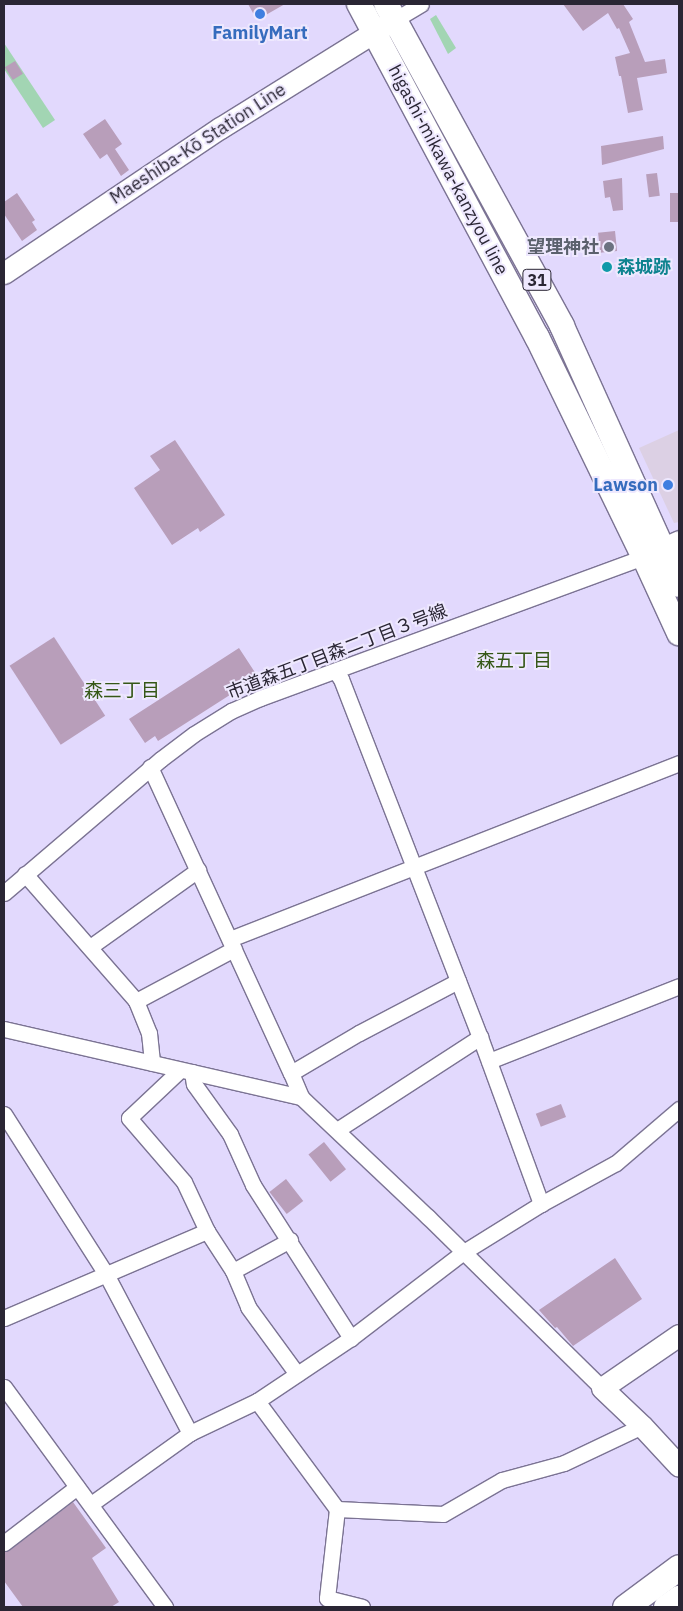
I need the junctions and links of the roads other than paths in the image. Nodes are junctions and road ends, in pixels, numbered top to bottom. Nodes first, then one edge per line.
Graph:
1 (359, 4) edge
2 (420, 4) edge
3 (391, 12) edge
4 (374, 32) junction
5 (4, 273) edge
6 (662, 549) edge
7 (679, 585) edge
8 (679, 633) edge
9 (336, 671) junction
10 (679, 763) edge
11 (150, 767) junction
12 (412, 866) junction
13 (198, 870) junction
14 (25, 874) junction
15 (4, 893) edge
16 (232, 944) junction
17 (90, 947) junction
18 (458, 981) junction
19 (679, 986) edge
20 (136, 1001) junction
21 (4, 1029) edge
22 (480, 1037) junction
23 (489, 1061) junction
24 (152, 1063) junction
25 (186, 1071) junction
26 (291, 1073) junction
27 (301, 1097) junction
28 (679, 1109) edge
29 (4, 1114) edge
30 (337, 1130) junction
31 (541, 1204) junction
32 (207, 1231) junction
33 (290, 1240) junction
34 (462, 1253) junction
35 (233, 1271) junction
36 (106, 1274) junction
37 (4, 1318) edge
38 (679, 1335) edge
39 (351, 1338) junction
40 (297, 1374) junction
41 (4, 1387) edge
42 (602, 1388) junction
43 (257, 1401) junction
44 (642, 1426) junction
45 (190, 1432) junction
46 (679, 1466) edge
47 (77, 1487) junction
48 (91, 1504) junction
49 (337, 1509) junction
50 (4, 1542) edge
51 (679, 1567) edge
52 (679, 1588) edge
53 (679, 1598) edge
54 (165, 1607) edge
55 (362, 1607) edge
56 (625, 1607) edge
57 (654, 1607) edge
58 (666, 1607) edge

1 - 4 main road, higashi-mikawa-kanzyou line / 31
2 - 3 street
3 - 4 main road, Maeshiba-Kō Station Line
3 - 6 main road, higashi-mikawa-kanzyou line / 31
4 - 5 main road, Maeshiba-Kō Station Line
4 - 6 main road, higashi-mikawa-kanzyou line / 31
6 - 7 main road, higashi-mikawa-kanzyou line / 31
6 - 8 main road, higashi-mikawa-kanzyou line / 31
6 - 9 street, 市道森五丁目森二丁目３号線
9 - 11 street, 市道森五丁目森二丁目３号線
9 - 12 street
10 - 12 street
11 - 13 street
11 - 14 street, 市道森五丁目森二丁目３号線
12 - 16 street
12 - 18 street
13 - 16 street
13 - 17 street
14 - 15 street, 市道森五丁目森二丁目３号線
14 - 17 street
16 - 20 street
16 - 26 street
17 - 20 street
18 - 22 street
18 - 26 street
19 - 23 street
20 - 24 street
21 - 24 street
22 - 23 street
22 - 30 street
23 - 31 street
24 - 25 street
25 - 27 street
25 - 32 street
25 - 33 street
26 - 27 street
27 - 30 street
28 - 31 street
29 - 36 street
30 - 34 street
31 - 34 street
32 - 35 street
32 - 36 street
33 - 35 street
33 - 39 street
34 - 39 street
34 - 42 street
35 - 40 street
36 - 37 street
36 - 45 street
38 - 42 main road
39 - 40 street
40 - 43 street
41 - 47 street
42 - 44 main road
43 - 45 street
43 - 49 street
44 - 46 main road
44 - 49 street
45 - 48 street
47 - 48 street
47 - 50 street
48 - 54 street
49 - 55 street
51 - 56 highway
52 - 57 highway
53 - 58 highway

